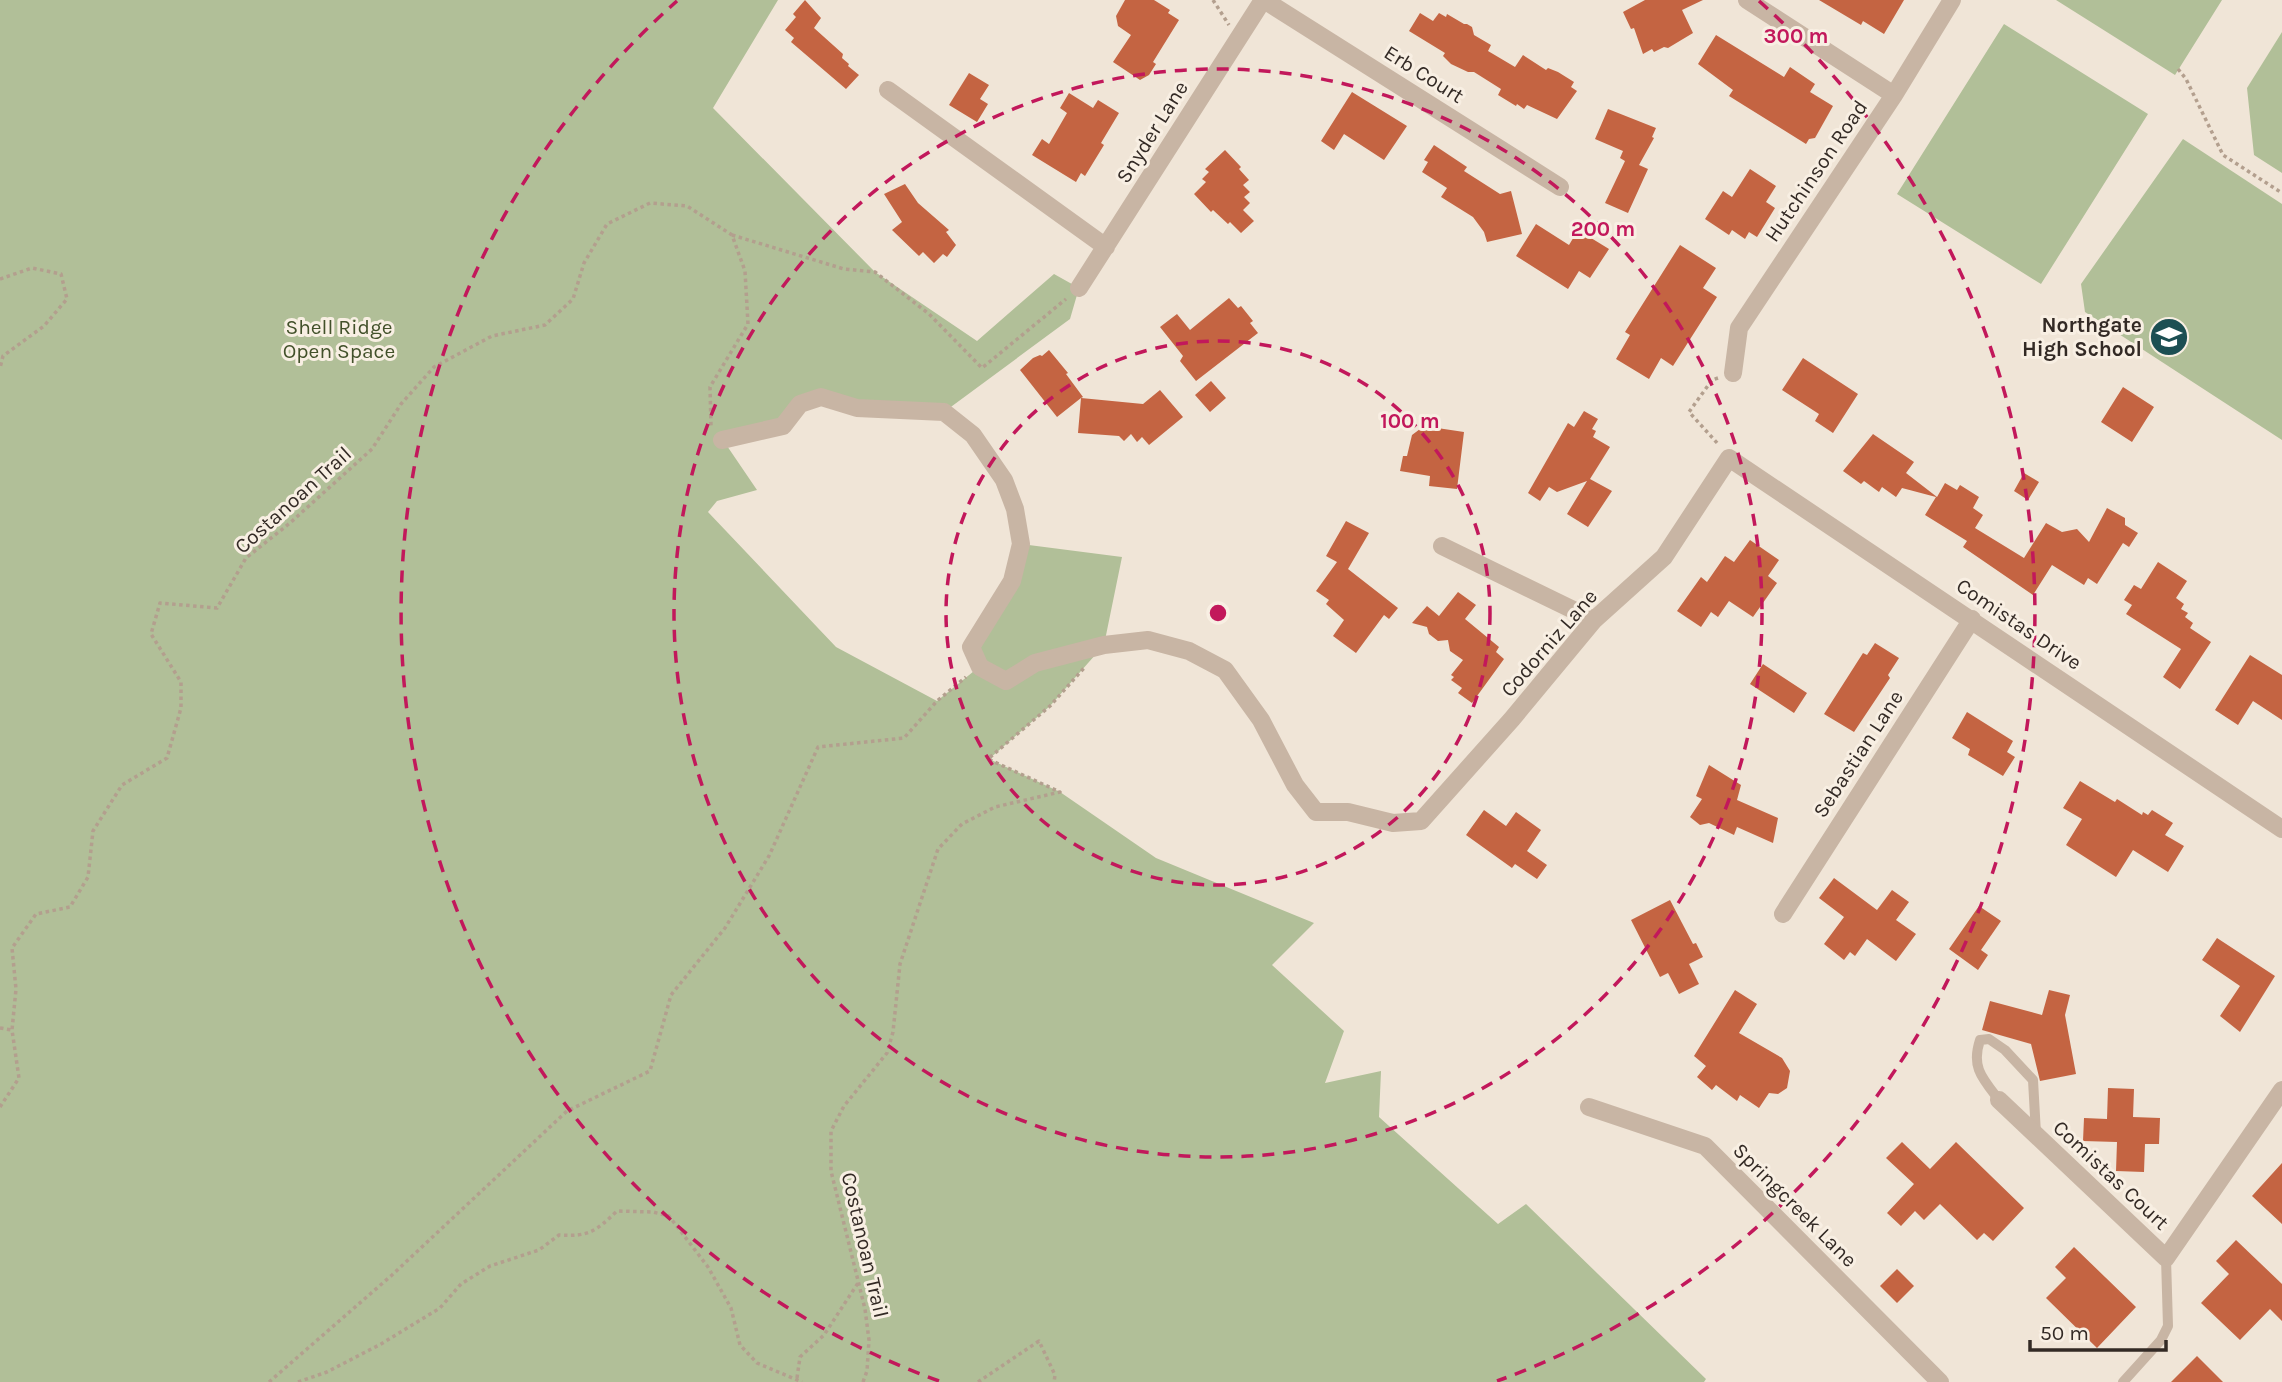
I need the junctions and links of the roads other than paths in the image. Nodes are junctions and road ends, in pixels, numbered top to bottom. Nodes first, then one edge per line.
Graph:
1 (1264, 0) edge
2 (1747, 0) edge
3 (1952, 0) edge
4 (888, 90) dead end
5 (1894, 95) junction
6 (1560, 187) dead end
7 (1106, 247) junction
8 (1079, 288) road end
9 (1733, 373) road end
10 (722, 440) road end
11 (1729, 458) joint
12 (1442, 546) dead end
13 (1972, 619) junction
14 (1594, 620) junction
15 (2282, 829) edge
16 (1783, 914) dead end
17 (2282, 1090) edge
18 (1998, 1100) joint
19 (1588, 1107) dead end
20 (2036, 1135) junction
21 (2166, 1258) junction
22 (1940, 1382) edge
23 (2123, 1382) edge

1 - 6 street, Erb Court
1 - 7 street, Snyder Lane
2 - 5 street
3 - 5 street, Hutchinson Road
4 - 7 street
5 - 9 street, Hutchinson Road
7 - 8 street, Snyder Lane
10 - 14 street, Codorniz Lane
11 - 13 street, Comistas Drive
11 - 14 street, Codorniz Lane
12 - 14 street
13 - 15 street, Comistas Drive
13 - 16 street, Sebastian Lane
17 - 21 street, Comistas Court
18 - 20 street, Comistas Court
18 - 20 lane
19 - 22 street, Springcreek Lane
20 - 21 street, Comistas Court
21 - 23 lane

